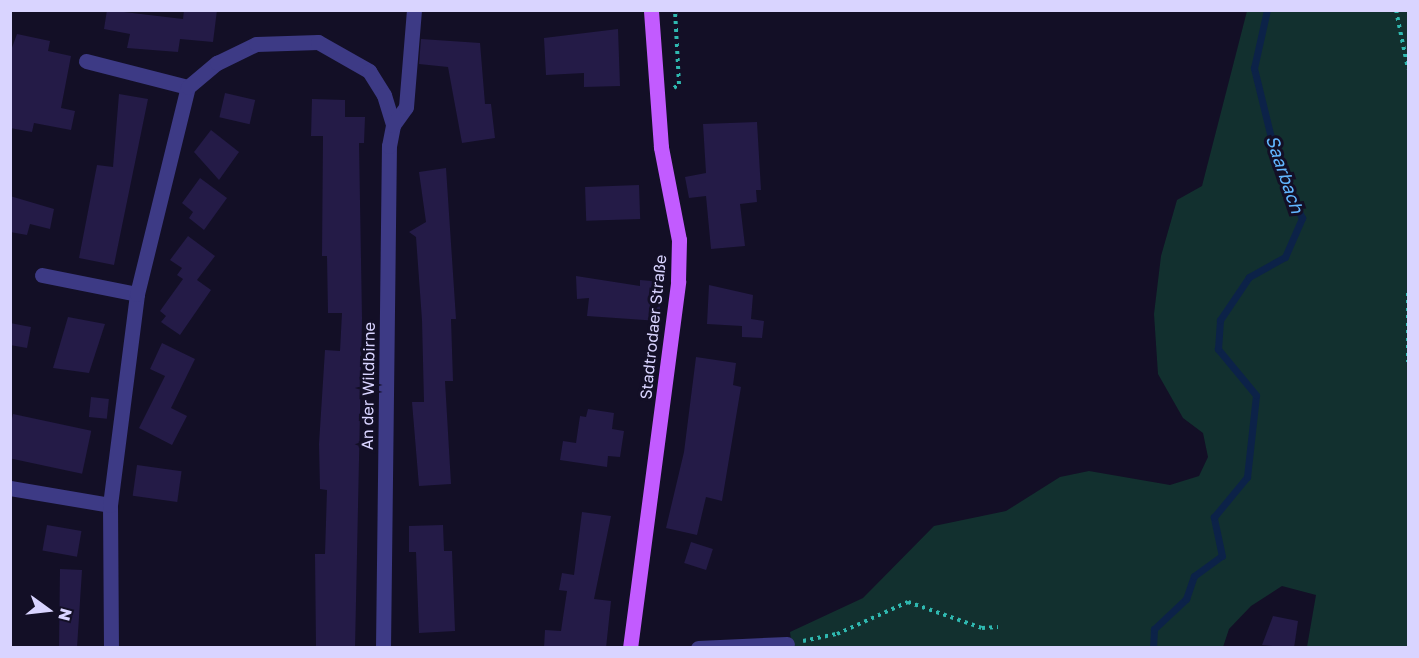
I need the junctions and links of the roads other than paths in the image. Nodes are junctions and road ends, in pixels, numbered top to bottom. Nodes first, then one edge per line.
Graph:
1 (414, 10) edge
2 (651, 10) edge
3 (86, 62) dead end
4 (188, 87) junction
5 (393, 125) junction
6 (42, 274) dead end
7 (137, 294) junction
8 (10, 488) edge
9 (110, 505) junction
10 (787, 644) road end
11 (111, 648) edge
12 (383, 648) edge
13 (630, 648) edge
14 (698, 648) edge

1 - 5 street, An der Wildbirne
2 - 13 main road, Stadtrodaer Straße
3 - 4 street
4 - 5 street, An der Wildbirne
4 - 7 street
5 - 12 street, An der Wildbirne
6 - 7 street
7 - 9 street
8 - 9 street
9 - 11 street
10 - 14 street

